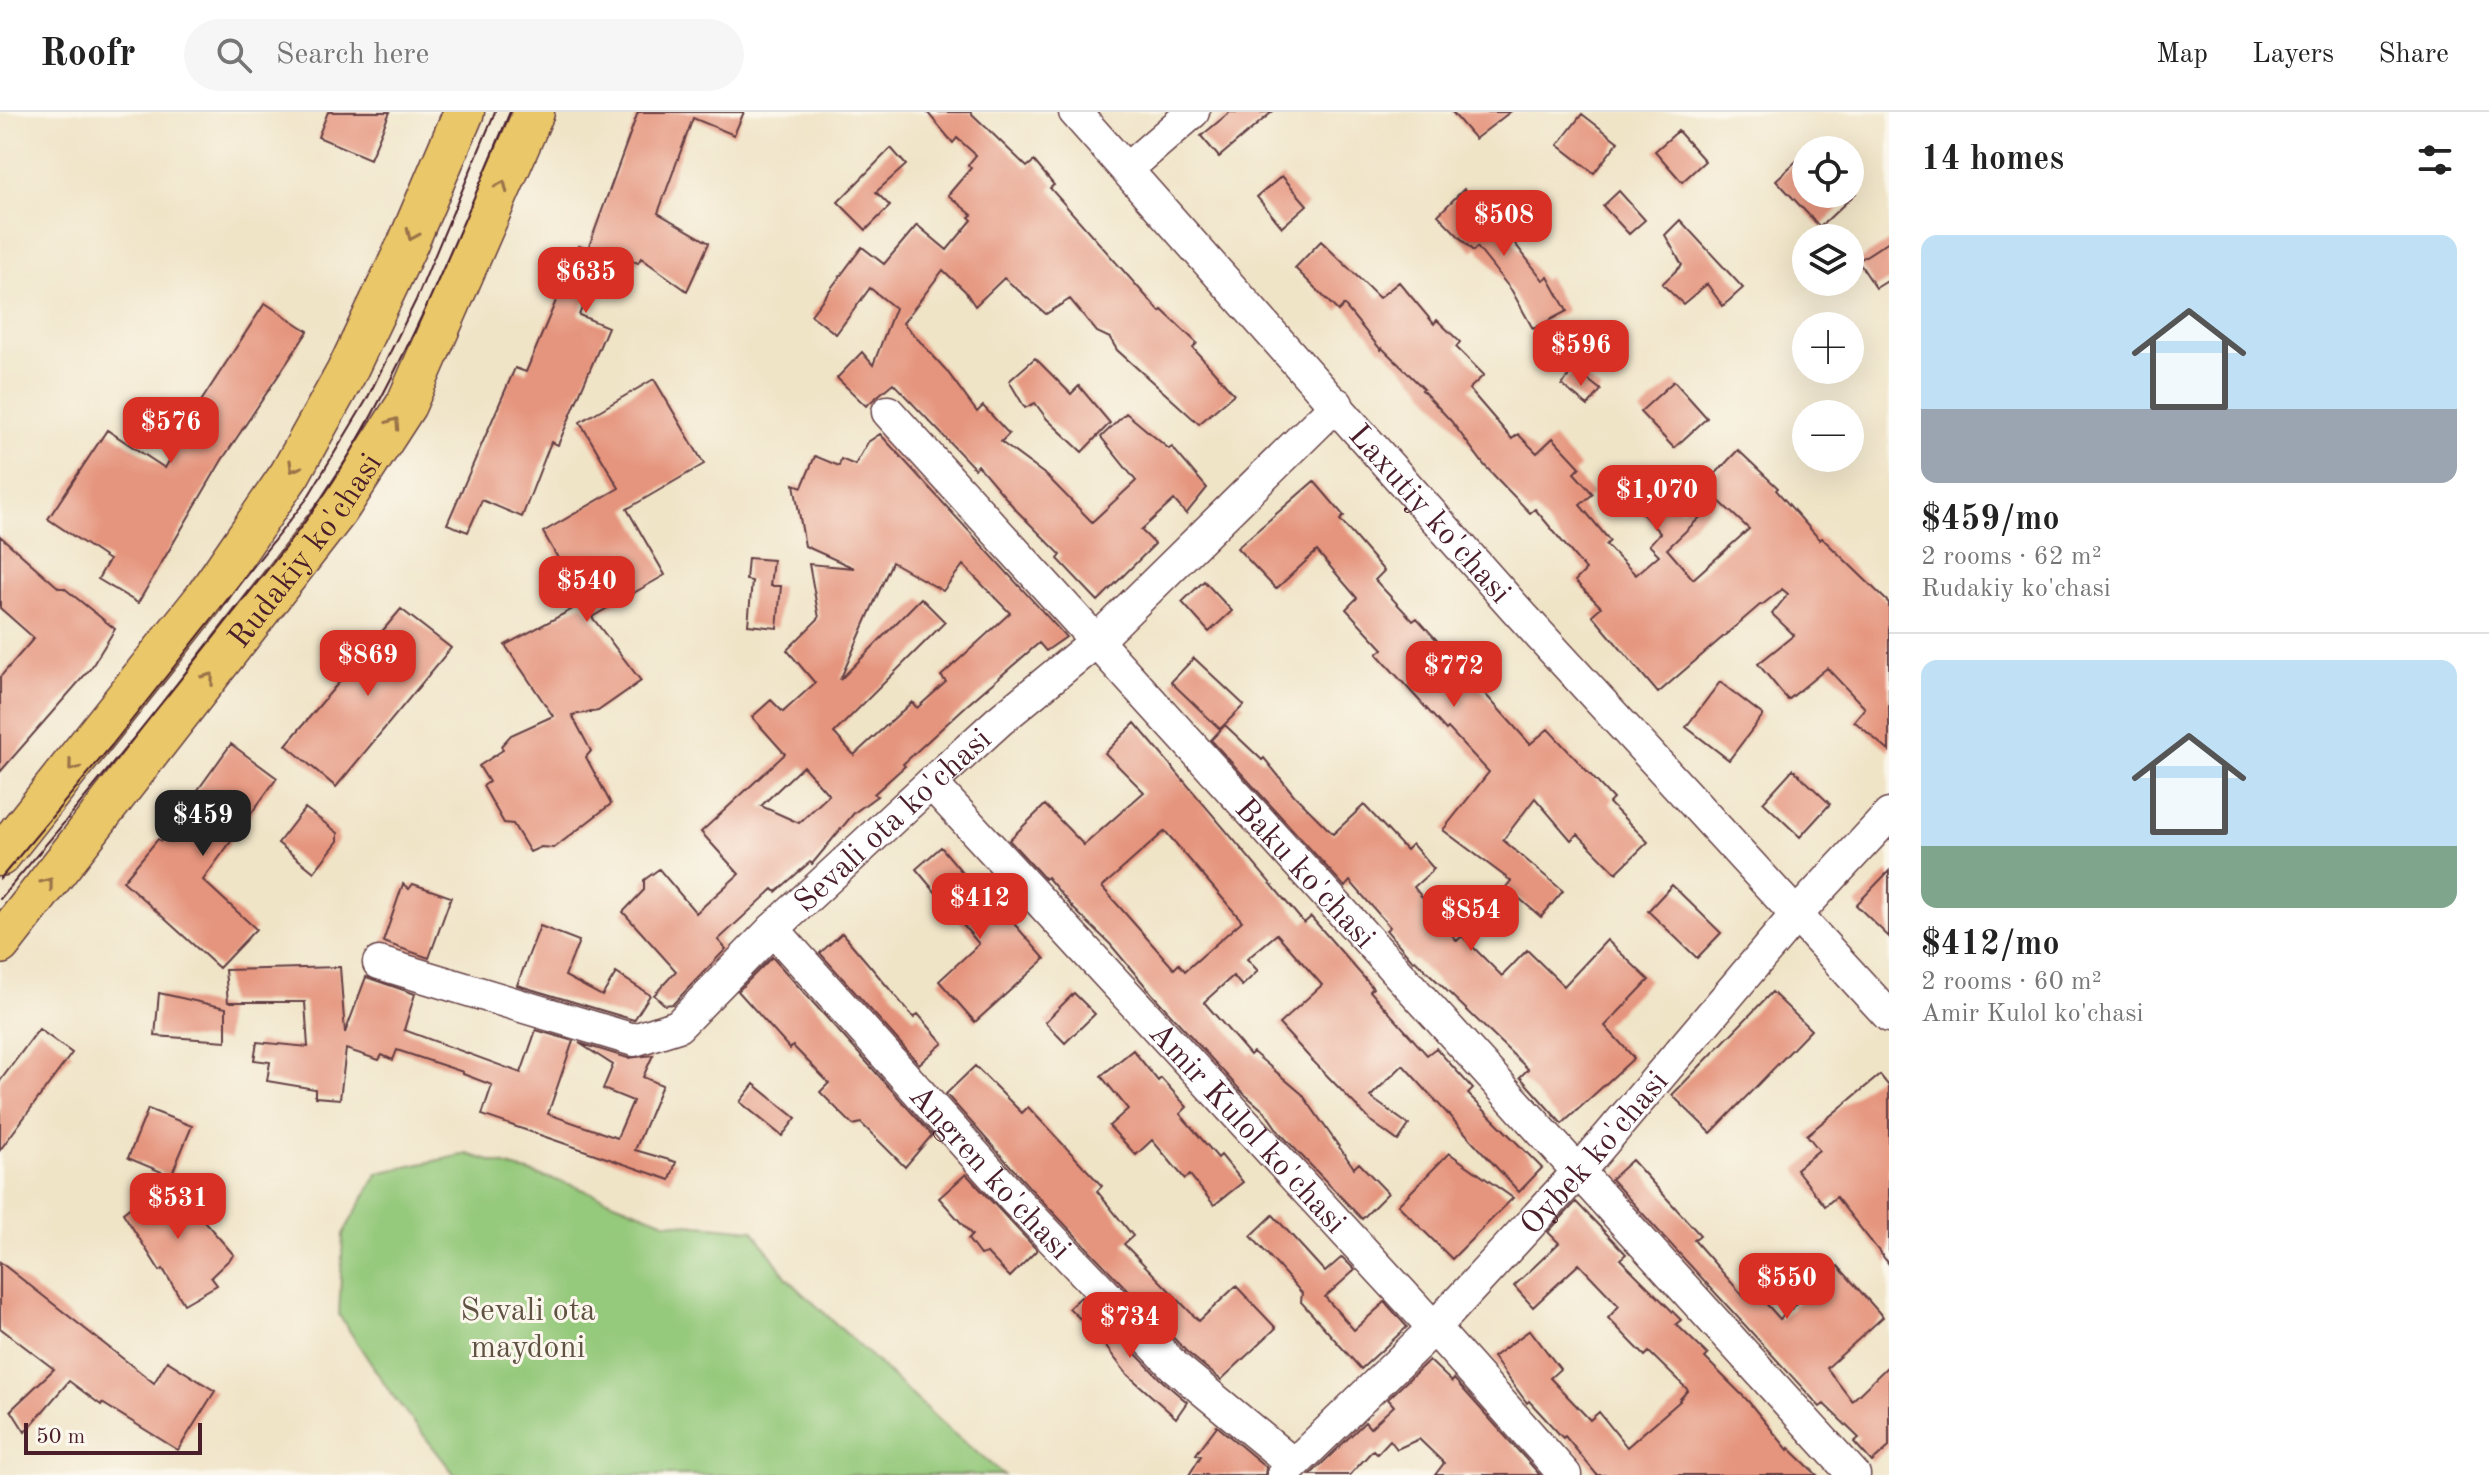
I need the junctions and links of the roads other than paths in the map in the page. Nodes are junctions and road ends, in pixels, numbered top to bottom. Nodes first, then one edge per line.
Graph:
1 (464, 112) edge
2 (534, 112) edge
3 (1075, 112) edge
4 (1193, 112) edge
5 (1127, 169) junction
6 (1337, 404) junction
7 (888, 412) dead end
8 (1095, 642) junction
9 (99, 733) junction
10 (139, 769) junction
11 (931, 783) junction
12 (1889, 815) edge
13 (0, 856) edge
14 (1796, 915) junction
15 (773, 929) junction
16 (0, 944) edge
17 (379, 963) dead end
18 (1889, 1016) edge
19 (1580, 1170) junction
20 (1434, 1328) junction
21 (1288, 1469) edge
22 (1565, 1475) edge
23 (1854, 1475) edge

1 -> 9 main road, Rudakiy ko'chasi
10 -> 2 main road, Rudakiy ko'chasi
3 - 5 street, Laxutiy ko'chasi
4 - 5 street
5 - 6 street, Laxutiy ko'chasi
6 - 8 street, Sevali ota ko'chasi
6 - 14 street, Laxutiy ko'chasi
7 - 8 street, Baku ko'chasi
8 - 11 street, Sevali ota ko'chasi
8 - 19 street, Baku ko'chasi
9 - 10 main road
9 -> 13 main road, Rudakiy ko'chasi
16 -> 10 main road, Rudakiy ko'chasi
11 - 15 street, Sevali ota ko'chasi
11 - 20 street, Amir Kulol ko'chasi
12 - 14 street, Oybek ko'chasi
14 - 18 street, Laxutiy ko'chasi
14 - 19 street, Oybek ko'chasi
15 - 17 street, Sevali ota ko'chasi
15 - 21 street, Angren ko'chasi
19 - 20 street, Oybek ko'chasi
19 - 23 street, Baku ko'chasi
20 - 21 street, Oybek ko'chasi
20 - 22 street, Amir Kulol ko'chasi

